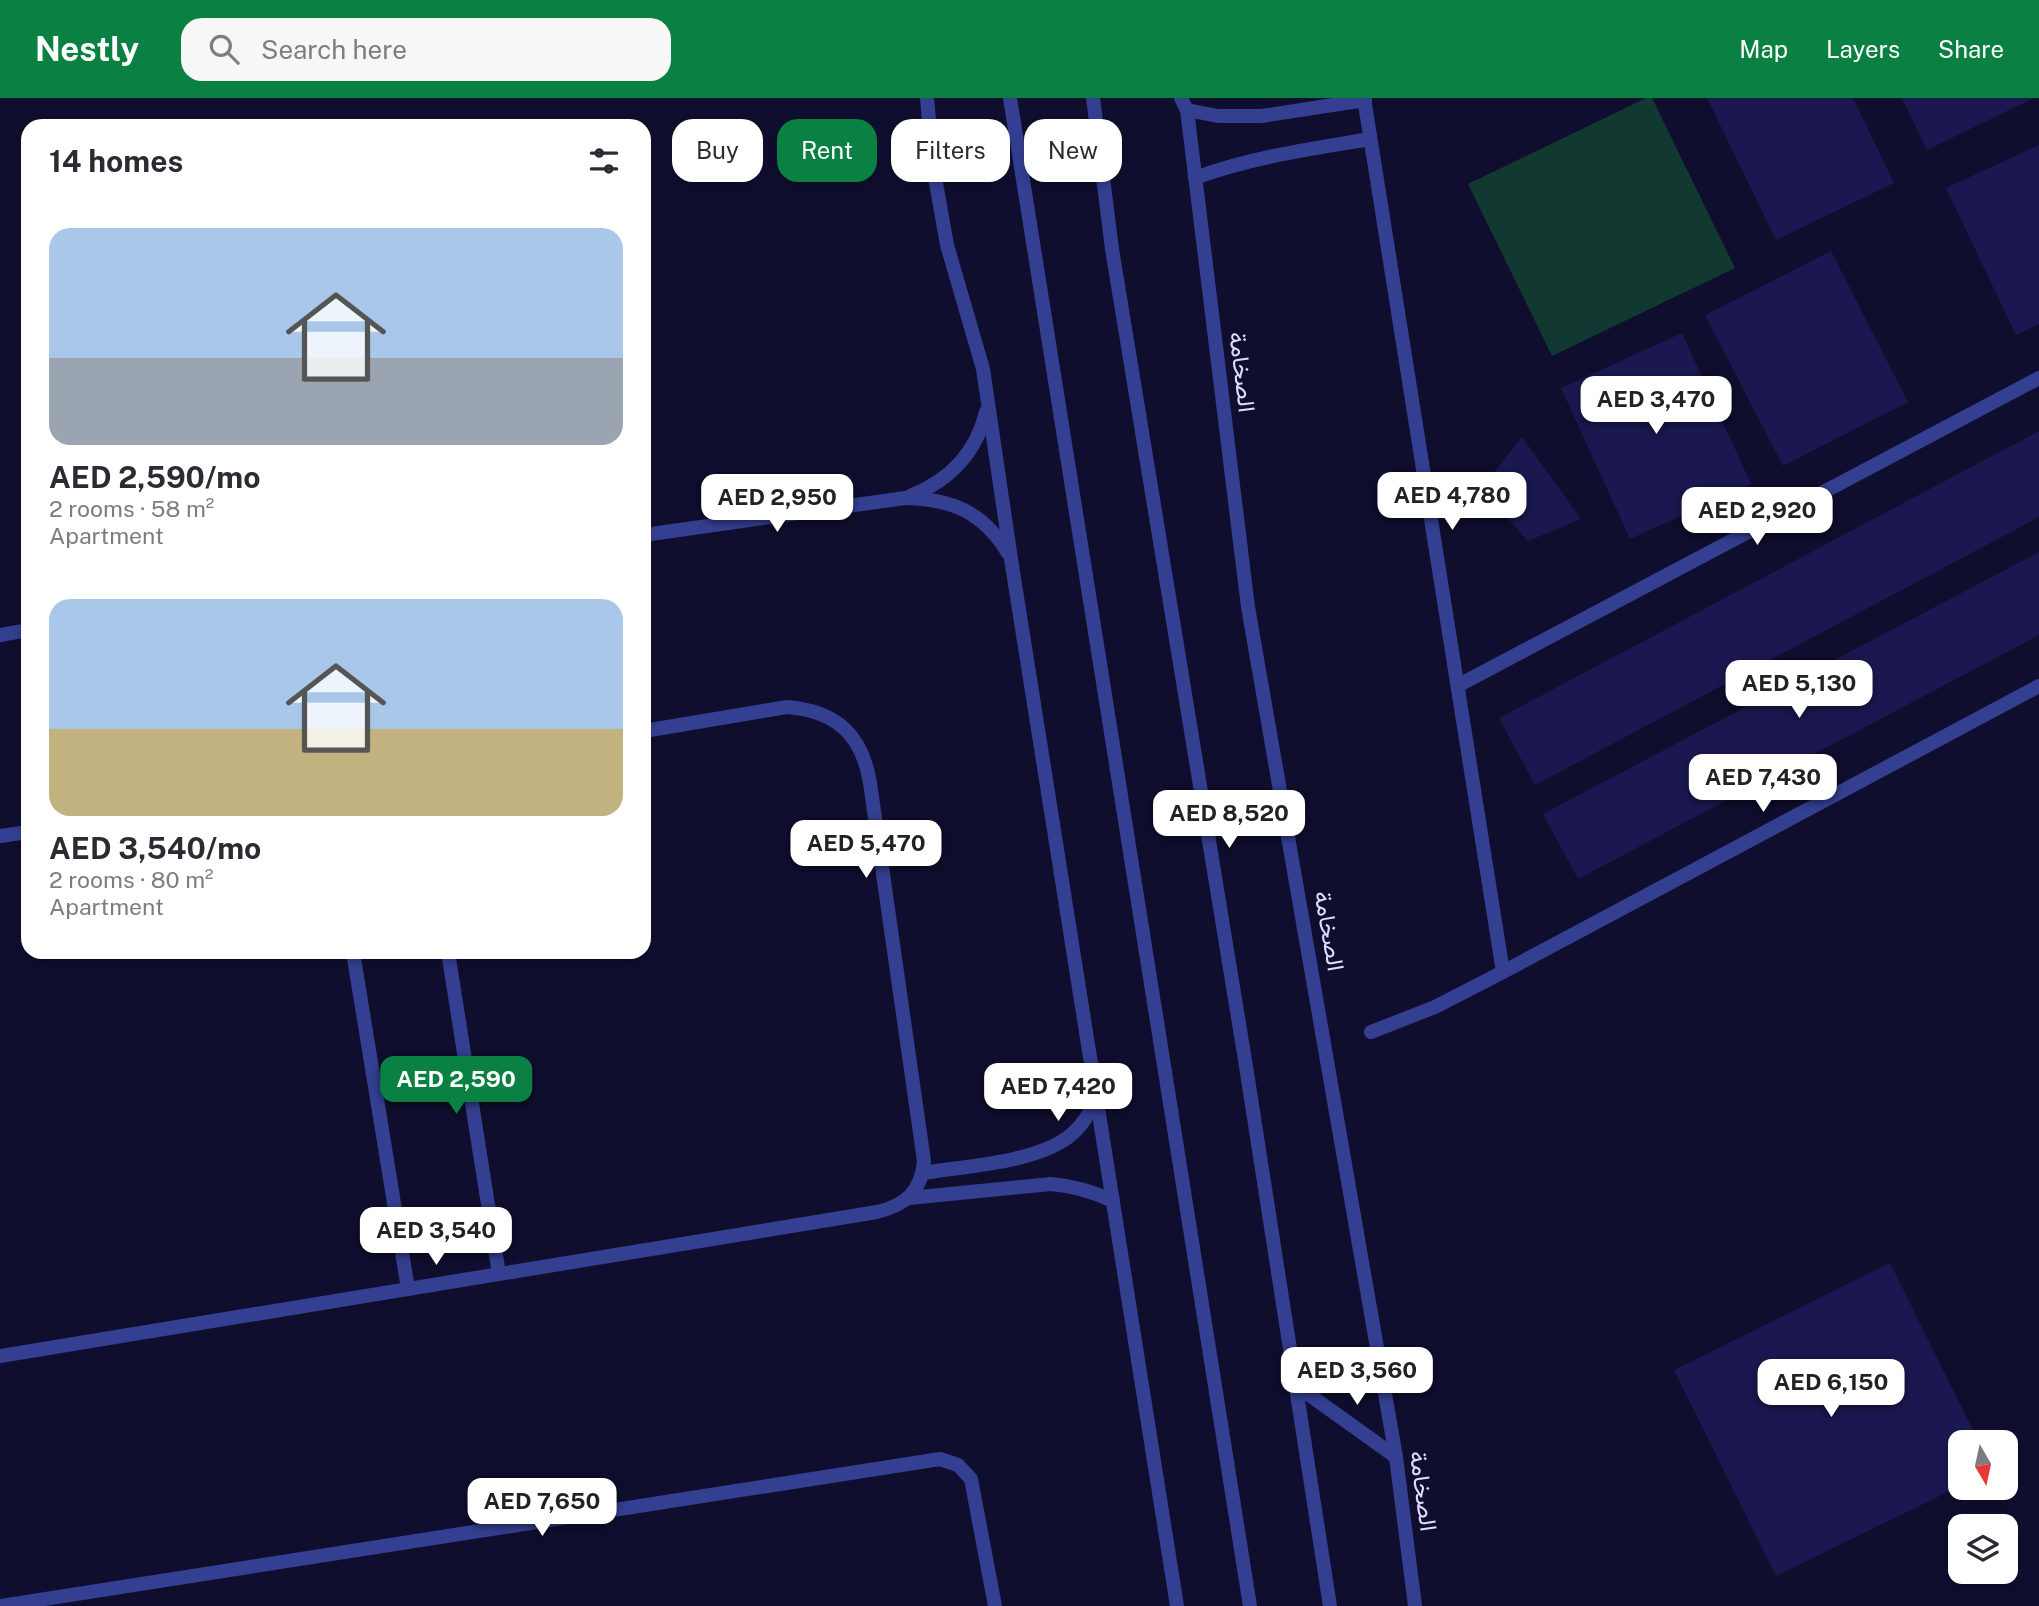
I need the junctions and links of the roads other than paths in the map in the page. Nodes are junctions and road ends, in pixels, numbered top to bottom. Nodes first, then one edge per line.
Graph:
1 (928, 98) edge
2 (1010, 98) edge
3 (1093, 98) edge
4 (1365, 99) edge
5 (1184, 104) edge
6 (1370, 139) junction
7 (1195, 178) junction
8 (2039, 378) edge
9 (988, 404) junction
10 (905, 498) junction
11 (651, 534) edge
12 (1011, 559) junction
13 (21, 631) edge
14 (0, 635) edge
15 (1459, 685) junction
16 (2039, 686) edge
17 (651, 730) edge
18 (21, 833) edge
19 (0, 836) edge
20 (354, 959) edge
21 (449, 959) edge
22 (1503, 972) junction
23 (1371, 1032) dead end
24 (1097, 1099) junction
25 (923, 1173) junction
26 (909, 1198) junction
27 (1113, 1201) junction
28 (499, 1274) junction
29 (408, 1289) junction
30 (0, 1356) edge
31 (1297, 1386) junction
32 (1396, 1457) junction
33 (0, 1606) edge
34 (995, 1606) edge
35 (1177, 1606) edge
36 (1250, 1606) edge
37 (1330, 1606) edge
38 (1415, 1606) edge

1 - 9 street
2 - 36 street
3 - 31 street
4 - 5 street
4 - 6 street
5 - 7 street, الصخامة
6 - 7 street
6 - 15 street
7 - 32 street, الصخامة
8 - 15 street
9 - 10 street
9 - 12 street
10 - 11 street
10 - 12 street
12 - 24 street
13 - 14 street
15 - 22 street
16 - 22 street
17 - 25 street
18 - 19 street
20 - 29 street
21 - 28 street
22 - 23 street
24 - 25 street
24 - 27 street
25 - 26 street
26 - 27 street
26 - 28 street
27 - 35 street
28 - 29 street
29 - 30 street
31 - 32 street
31 - 37 street
32 - 38 street, الصخامة
33 - 34 street

